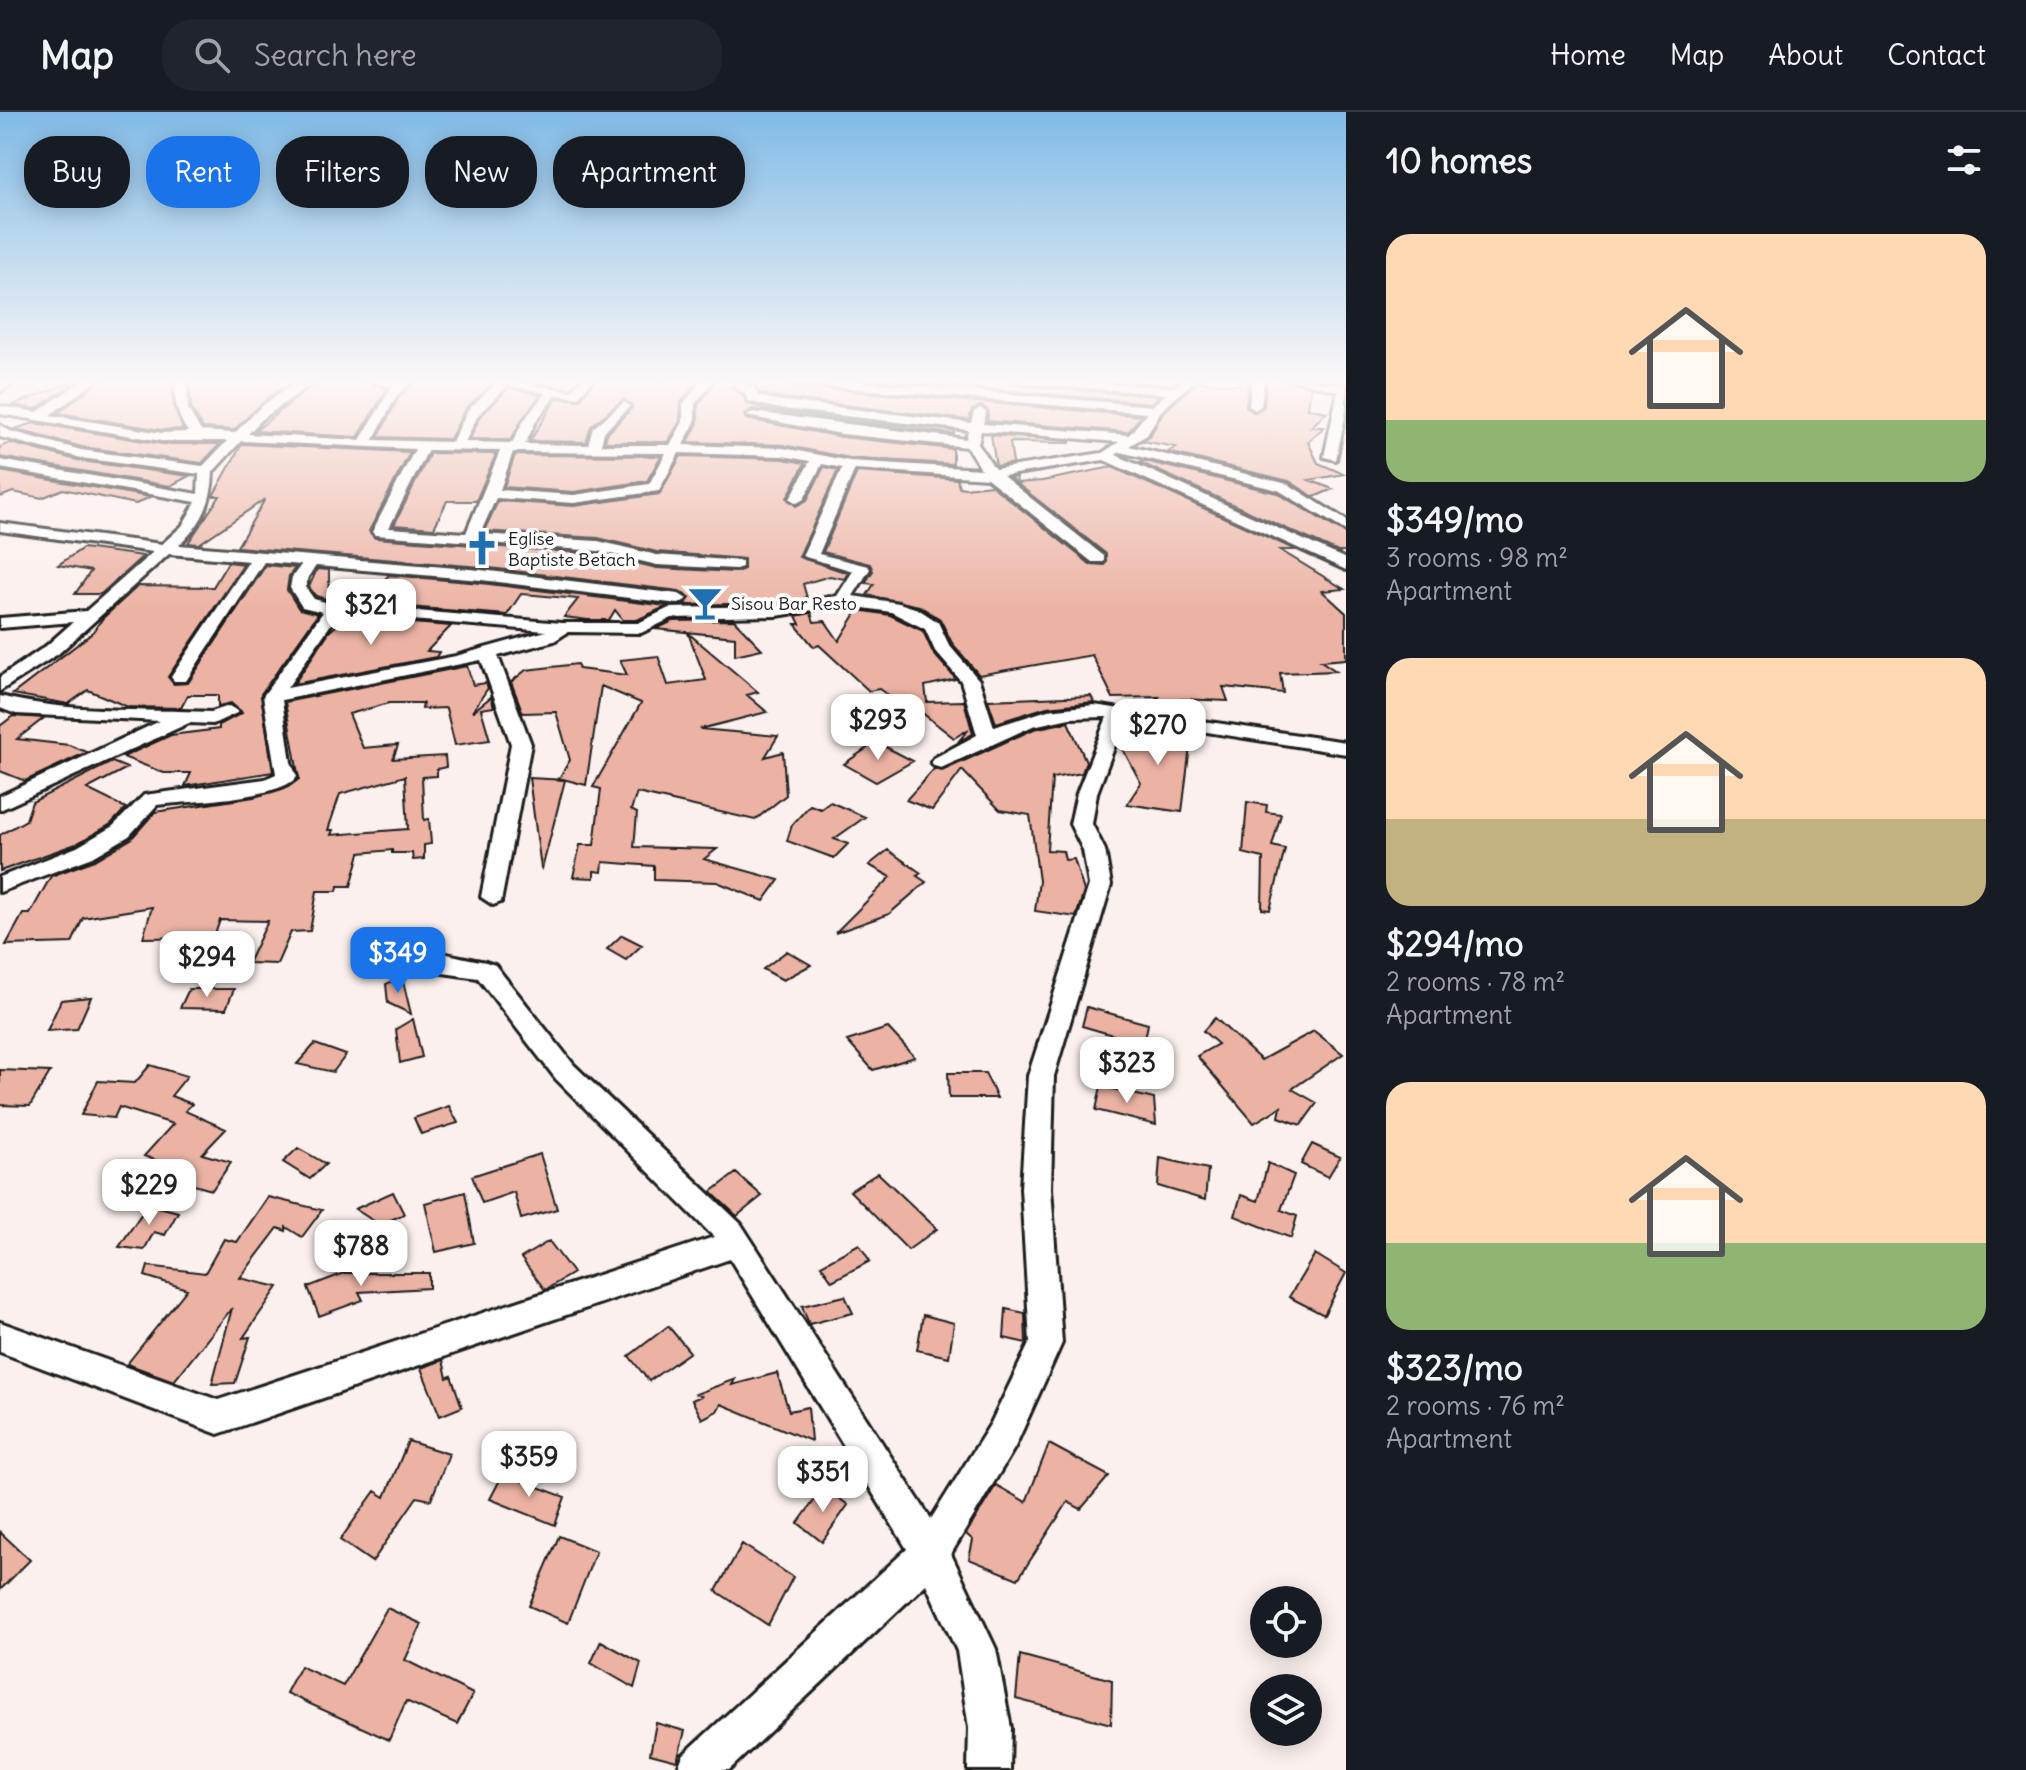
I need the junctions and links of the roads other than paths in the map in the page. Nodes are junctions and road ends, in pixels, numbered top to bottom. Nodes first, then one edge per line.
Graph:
1 (98, 456) edge
2 (219, 456) edge
3 (418, 456) edge
4 (509, 456) edge
5 (670, 456) edge
6 (805, 456) edge
7 (979, 456) edge
8 (1089, 456) edge
9 (1122, 456) edge
10 (1134, 456) edge
11 (818, 459) junction
12 (0, 464) edge
13 (850, 465) junction
14 (206, 471) junction
15 (991, 474) junction
16 (495, 494) junction
17 (205, 499) junction
18 (797, 499) dead end
19 (0, 527) edge
20 (1346, 527) edge
21 (471, 539) junction
22 (166, 549) junction
23 (260, 556) junction
24 (1098, 559) dead end
25 (312, 561) junction
26 (736, 564) dead end
27 (1346, 565) edge
28 (843, 600) junction
29 (674, 606) junction
30 (333, 609) junction
31 (86, 616) junction
32 (0, 623) edge
33 (565, 627) junction
34 (487, 651) junction
35 (180, 677) dead end
36 (0, 685) edge
37 (272, 696) junction
38 (5, 709) edge
39 (229, 712) dead end
40 (1118, 712) junction
41 (186, 717) junction
42 (987, 737) junction
43 (1346, 748) edge
44 (941, 762) dead end
45 (0, 804) edge
46 (0, 885) edge
47 (493, 897) dead end
48 (374, 956) dead end
49 (735, 1244) junction
50 (0, 1337) edge
51 (931, 1553) junction
52 (698, 1770) edge
53 (989, 1770) edge

1 - 14 street
2 - 14 street
3 - 21 street
4 - 16 street
5 - 16 street
6 - 11 street
7 - 15 street
8 - 15 street
9 - 27 street
10 - 20 street
11 - 13 street
11 - 18 street
12 - 17 street
13 - 15 street
13 - 28 street
14 - 17 street
15 - 24 street
16 - 21 street
17 - 22 street
19 - 22 street
21 - 26 street
22 - 23 street
22 - 31 street
23 - 25 street
23 - 35 street
25 - 29 street
25 - 30 street
28 - 29 street
28 - 42 street
29 - 33 street
30 - 33 street
30 - 37 street
31 - 32 street
31 - 36 street
33 - 34 street
34 - 37 street
34 - 47 street
37 - 46 street
38 - 41 street
39 - 41 street
40 - 42 street
40 - 43 street
40 - 51 street
41 - 45 street
42 - 44 street
48 - 49 street
49 - 50 street
49 - 51 street
51 - 52 street
51 - 53 street

